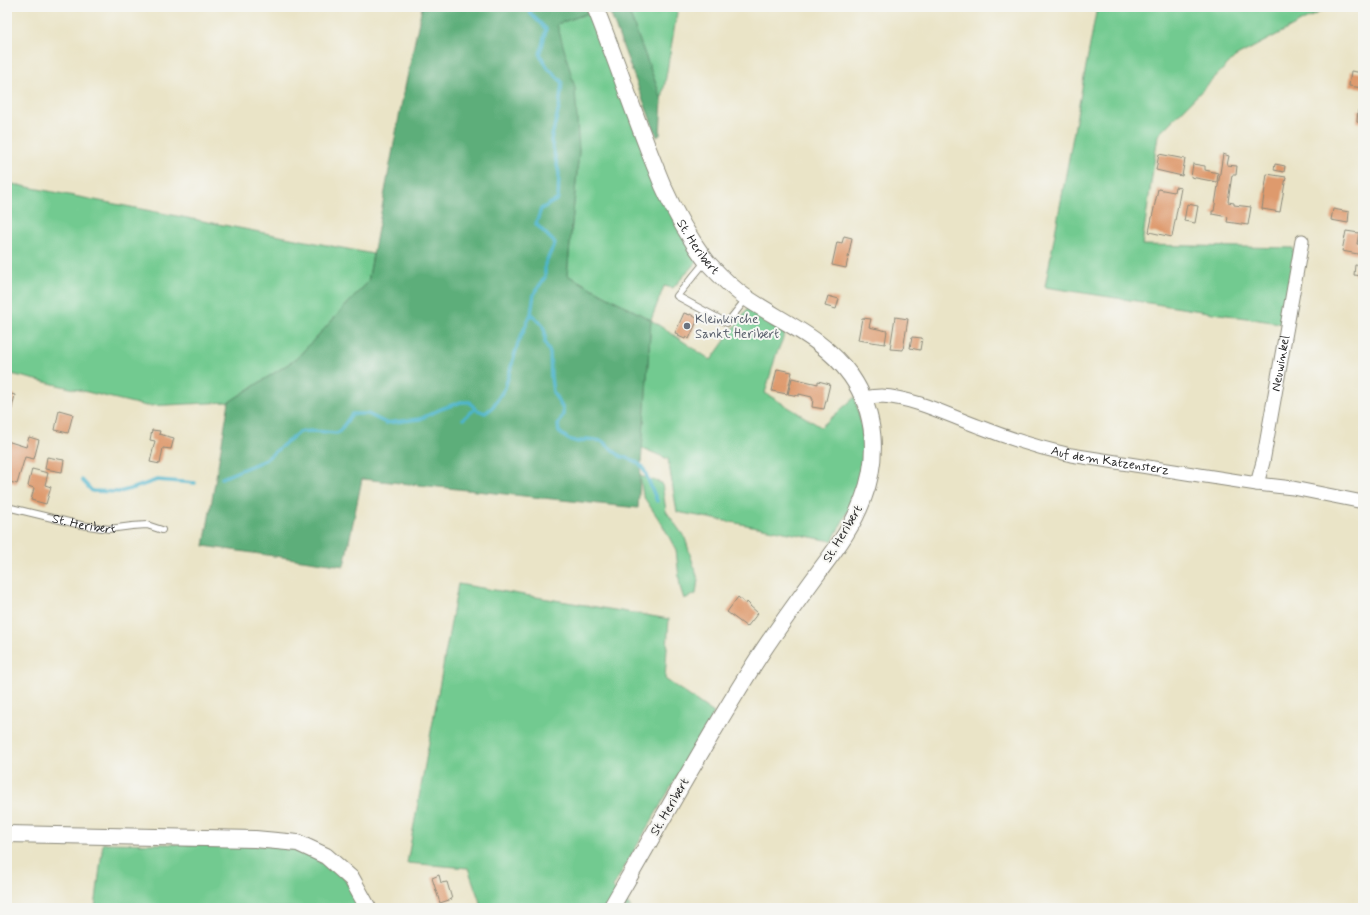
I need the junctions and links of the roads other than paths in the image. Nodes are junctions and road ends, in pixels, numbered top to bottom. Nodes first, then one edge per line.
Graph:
1 (595, 7) edge
2 (1302, 241) dead end
3 (706, 261) junction
4 (747, 298) junction
5 (863, 398) junction
6 (1256, 484) junction
7 (1363, 502) edge
8 (7, 506) edge
9 (162, 530) dead end
10 (7, 834) edge
11 (368, 908) edge
12 (611, 908) edge

1 - 3 street, St. Heribert
2 - 6 street, Neuwinkel
3 - 4 street, St. Heribert
3 - 4 lane
4 - 5 street, St. Heribert
5 - 6 street, Auf dem Katzensterz
5 - 12 street, St. Heribert
6 - 7 street, Auf dem Katzensterz
8 - 9 lane, St. Heribert
10 - 11 street

